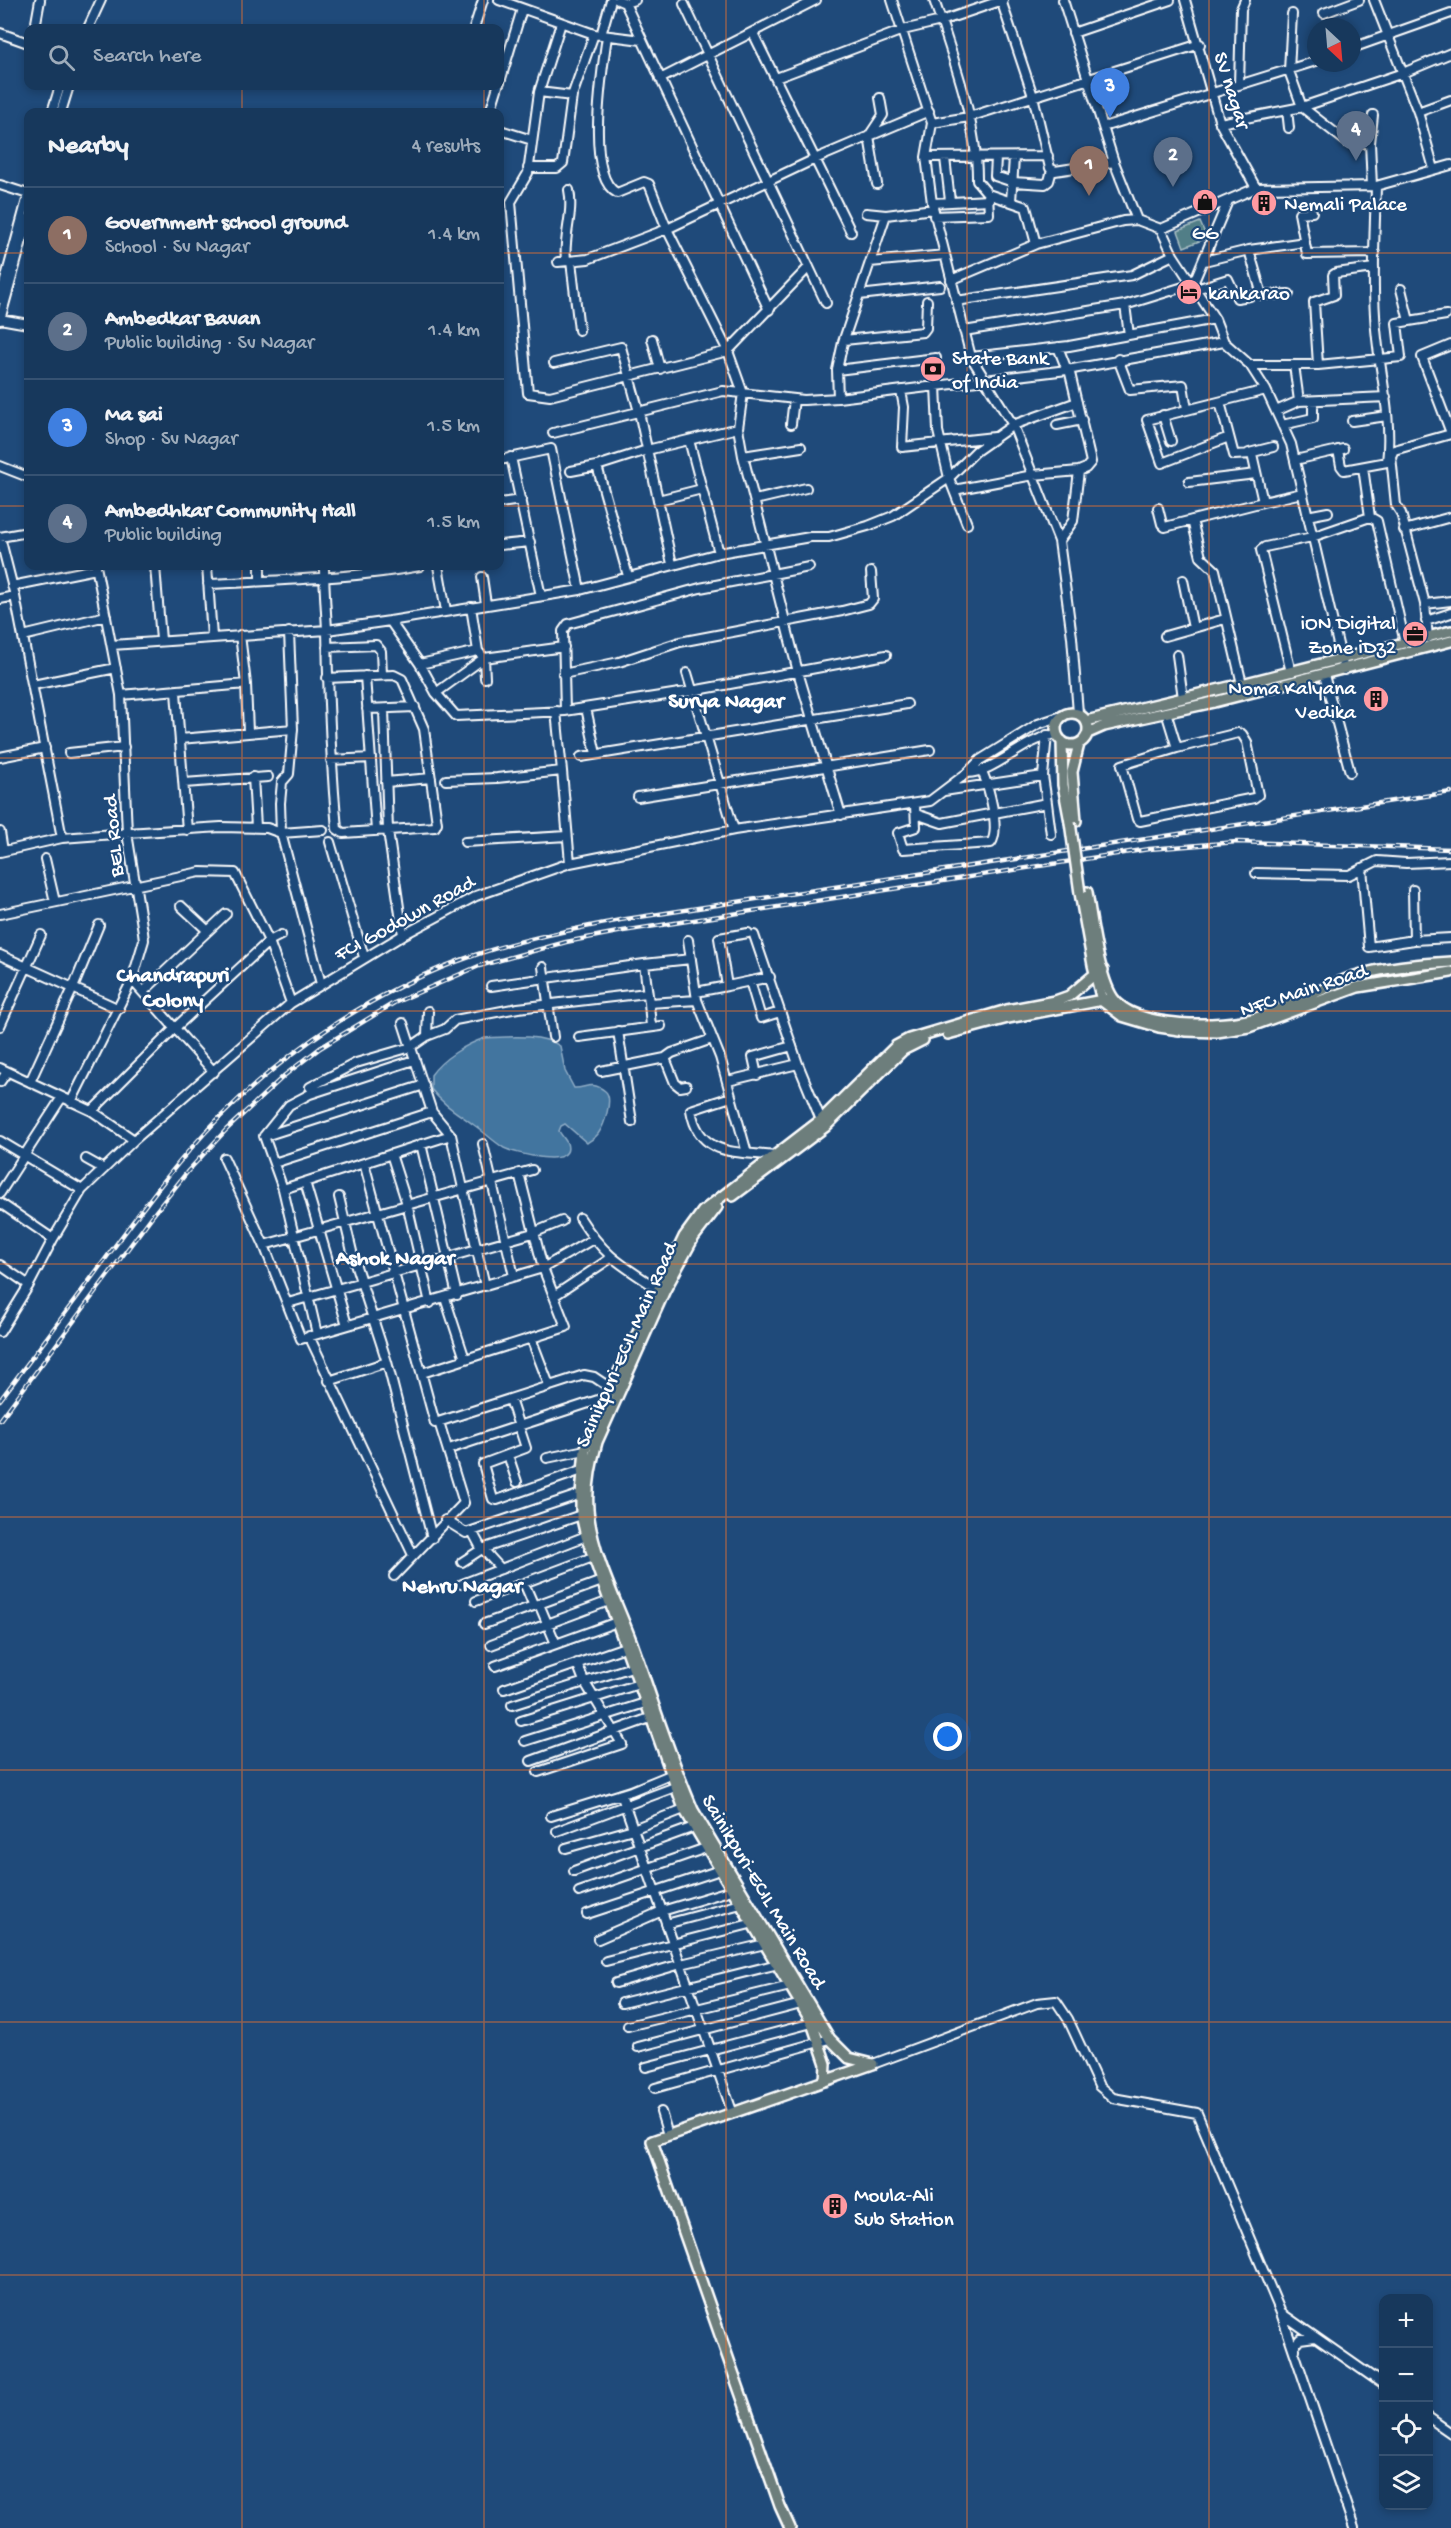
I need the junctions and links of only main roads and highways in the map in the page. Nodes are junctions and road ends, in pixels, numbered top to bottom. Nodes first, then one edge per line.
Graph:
1 (1451, 630) edge
2 (1451, 641) edge
3 (1164, 710) junction
4 (1086, 721) junction
5 (1088, 733) junction
6 (1055, 737) junction
7 (1078, 744) junction
8 (1073, 821) junction
9 (1451, 962) edge
10 (1099, 972) junction
11 (1451, 972) edge
12 (1113, 998) junction
13 (1102, 1001) junction
14 (612, 1392) junction
15 (825, 2081) junction
16 (790, 2528) edge

1 - 3 main road
2 - 3 main road
3 - 4 main road
3 - 5 main road
4 - 5 main road
4 - 6 main road
5 - 7 main road
6 - 7 main road
6 - 8 main road
7 - 8 main road
8 - 10 main road, bridge
9 - 12 main road, NFC Main Road
10 - 12 main road
10 - 13 main road
10 - 14 main road, Sainikpuri-ECIL Main Road
11 - 13 main road, NFC Main Road
12 - 13 main road, Sainikpuri-ECIL Main Road
13 - 14 main road, Sainikpuri-ECIL Main Road
14 - 15 main road, Sainikpuri-ECIL Main Road
14 - 15 main road, Sainikpuri-ECIL Main Road
15 - 16 main road

